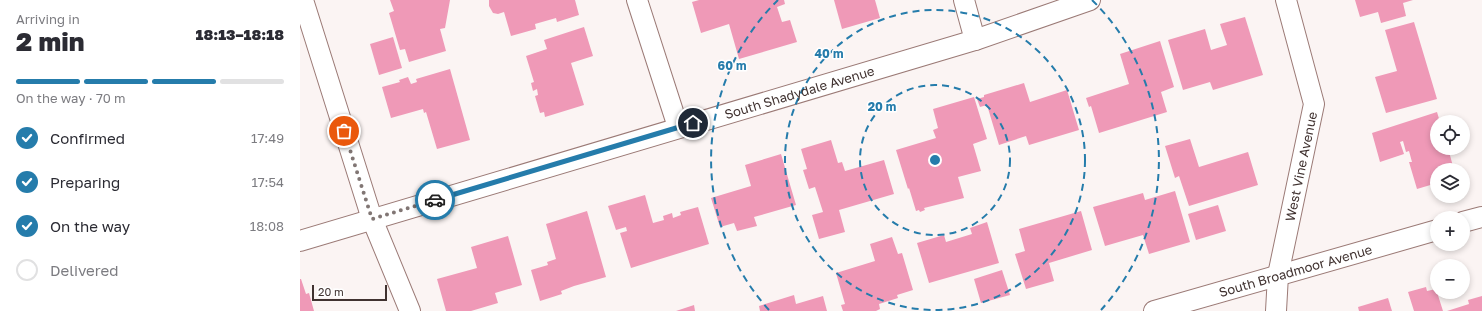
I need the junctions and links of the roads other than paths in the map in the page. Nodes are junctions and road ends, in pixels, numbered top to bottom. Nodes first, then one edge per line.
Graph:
1 (303, 0) edge
2 (637, 0) edge
3 (964, 0) edge
4 (1090, 0) edge
5 (1286, 0) edge
6 (975, 40) junction
7 (678, 127) junction
8 (1482, 217) edge
9 (372, 219) junction
10 (1470, 220) edge
11 (1430, 232) edge
12 (300, 241) edge
13 (1278, 275) junction
14 (410, 311) edge
15 (1154, 311) edge
16 (1276, 311) edge

1 - 9 street
2 - 7 street
3 - 6 street
4 - 6 street, South Shadydale Avenue
5 - 13 street, West Vine Avenue
6 - 7 street, South Shadydale Avenue
7 - 9 street, South Shadydale Avenue
8 - 10 street
9 - 12 street, South Shadydale Avenue
9 - 14 street
11 - 13 street, South Broadmoor Avenue
13 - 15 street, South Broadmoor Avenue
13 - 16 street, West Vine Avenue

